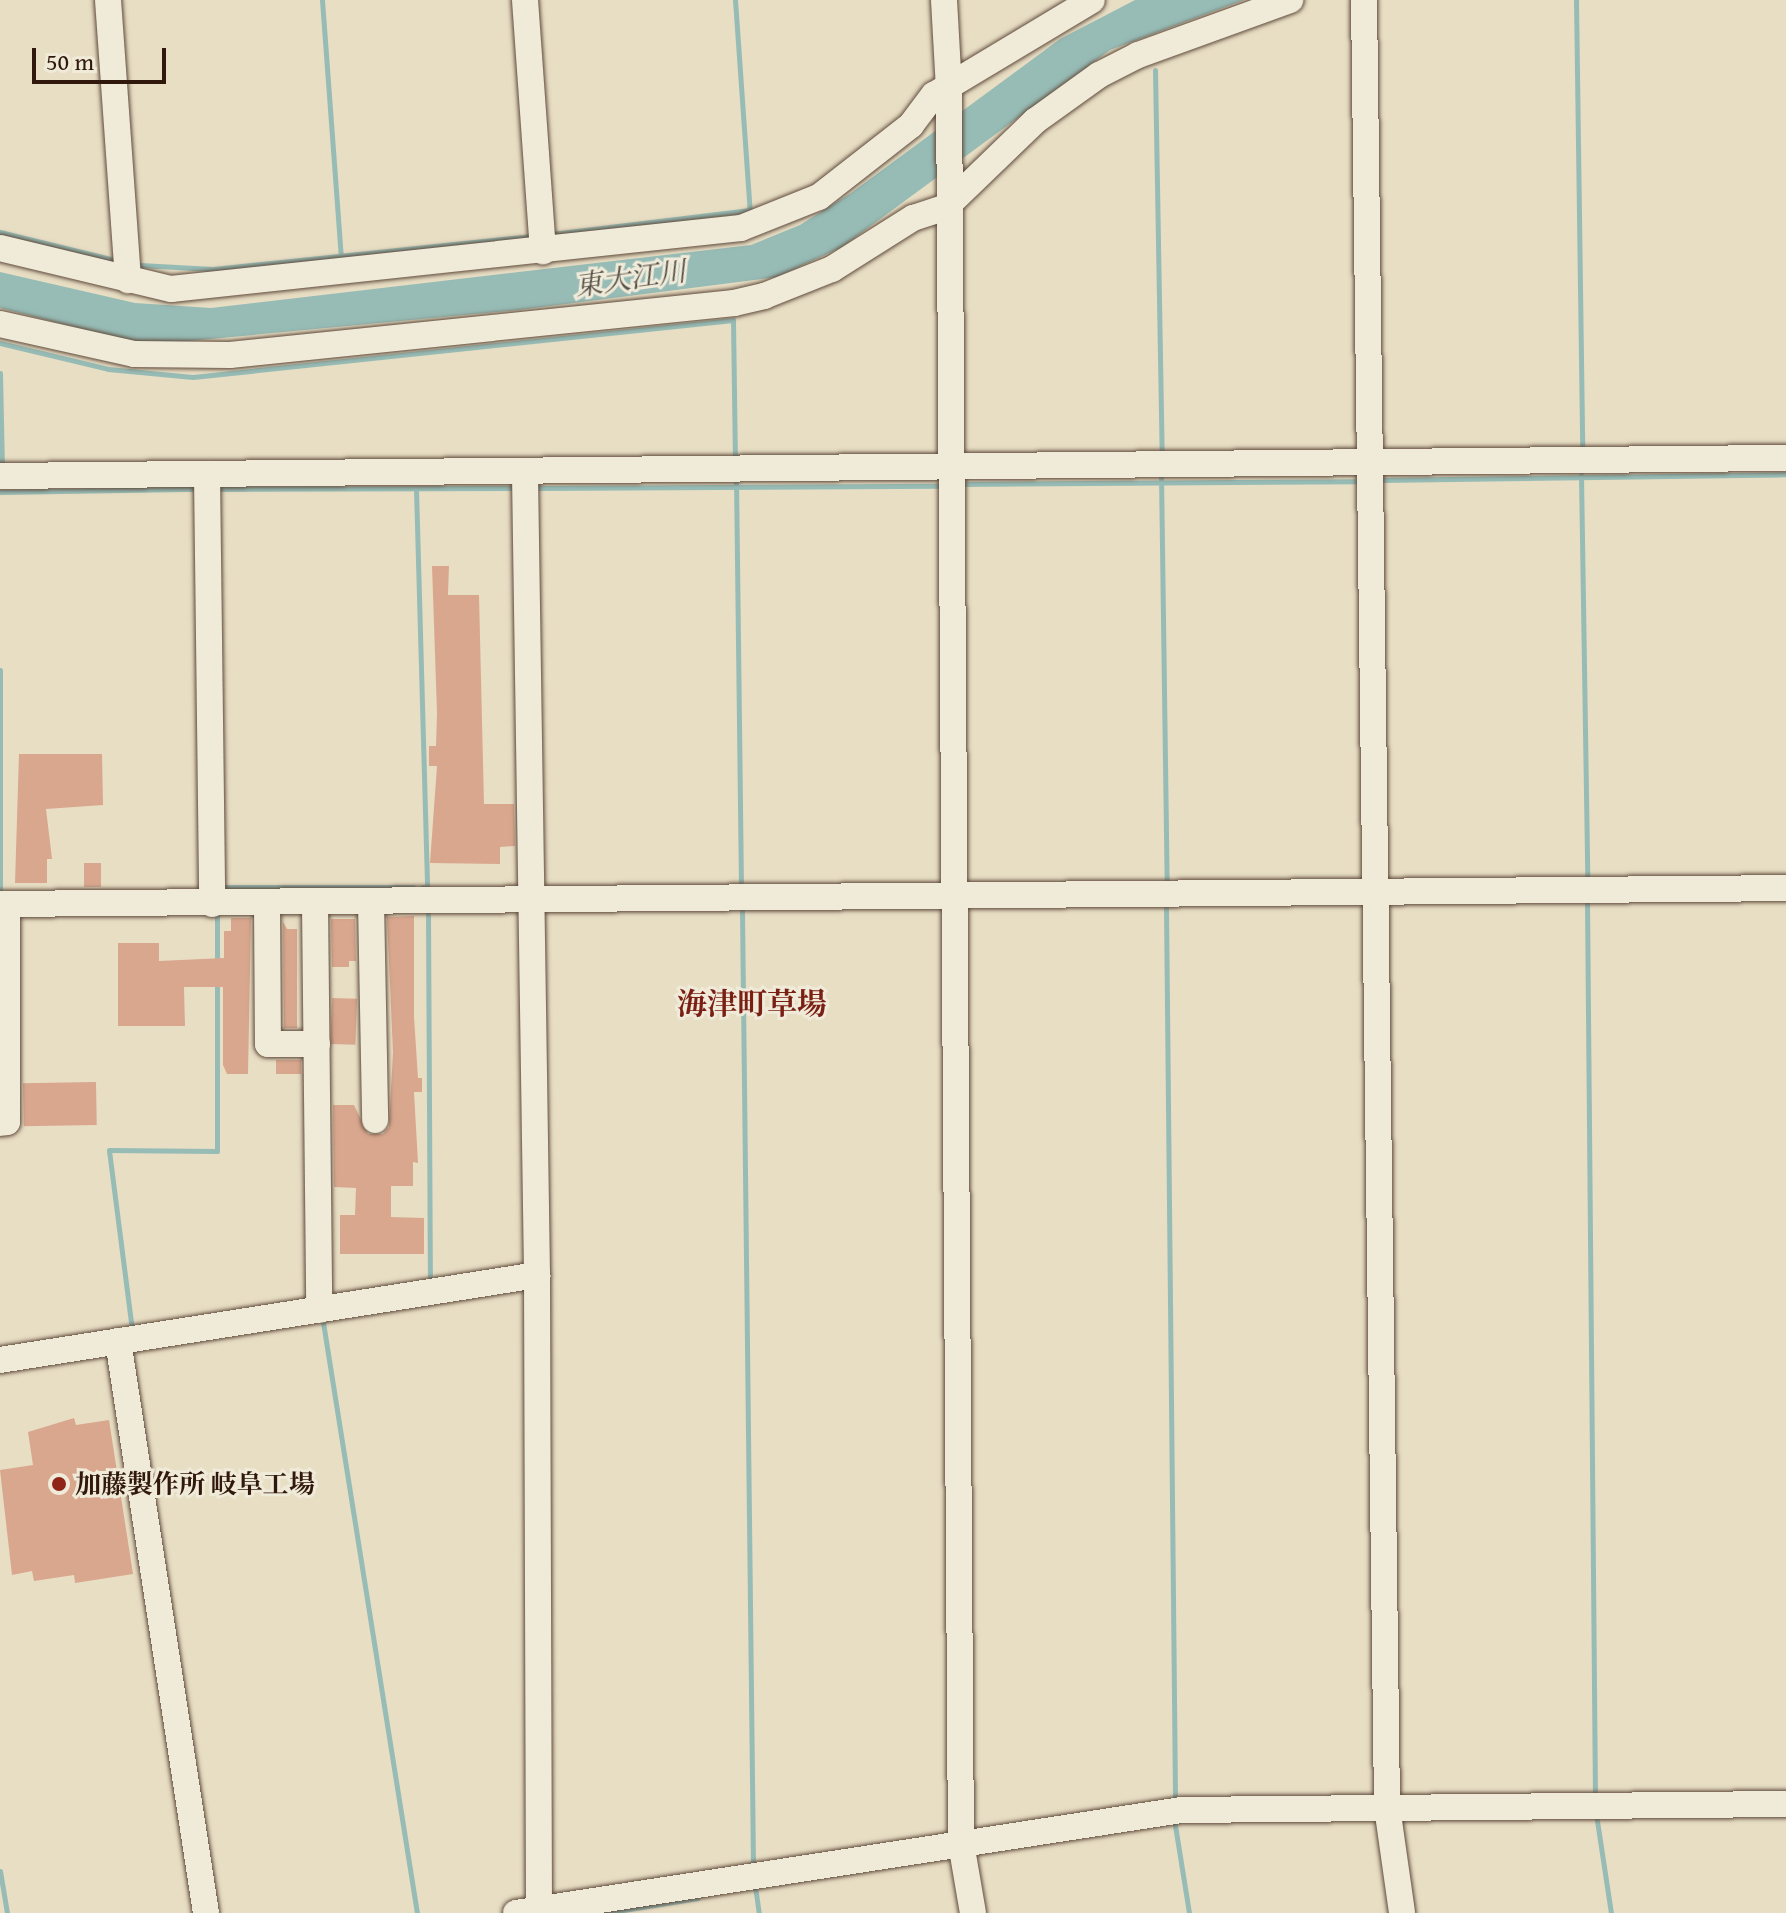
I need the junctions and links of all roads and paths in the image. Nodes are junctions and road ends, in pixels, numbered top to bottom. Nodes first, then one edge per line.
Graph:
1 (108, 0) edge
2 (525, 0) edge
3 (944, 0) edge
4 (1092, 0) edge
5 (1290, 0) edge
6 (1364, 0) edge
7 (949, 95) junction
8 (946, 199) junction
9 (0, 248) edge
10 (543, 251) junction
11 (128, 280) junction
12 (0, 324) edge
13 (1786, 458) edge
14 (1370, 462) junction
15 (948, 467) junction
16 (207, 474) junction
17 (525, 474) junction
18 (0, 476) edge
19 (1786, 888) edge
20 (1375, 891) junction
21 (951, 894) junction
22 (530, 901) junction
23 (371, 902) junction
24 (315, 903) junction
25 (4, 904) edge
26 (212, 904) junction
27 (267, 904) junction
28 (317, 1044) junction
29 (375, 1120) dead end
30 (0, 1123) edge
31 (537, 1275) junction
32 (319, 1310) junction
33 (118, 1341) junction
34 (0, 1360) edge
35 (1786, 1804) edge
36 (1387, 1807) junction
37 (961, 1843) junction
38 (531, 1912) edge
39 (206, 1913) edge
40 (973, 1913) edge
41 (1402, 1913) edge

1 - 11 street
2 - 10 street
3 - 7 street
4 - 7 street
5 - 8 street
6 - 14 street
7 - 8 street
7 - 10 street
8 - 12 street
8 - 15 street
9 - 11 street
10 - 11 street
13 - 14 street
14 - 15 street
14 - 20 street
15 - 17 street
15 - 21 street
16 - 17 street
16 - 18 street
16 - 26 street
17 - 22 street
19 - 20 street
20 - 21 street
20 - 36 street
21 - 22 street
21 - 37 street
22 - 23 street
22 - 31 street
23 - 24 street
23 - 29 street
24 - 27 street
24 - 28 street
25 - 26 street
25 - 30 street
26 - 27 street
27 - 28 street
28 - 32 street
31 - 32 street
31 - 38 street
32 - 33 street
33 - 34 street
33 - 39 street
35 - 36 street
36 - 37 street
36 - 41 street
37 - 38 street
37 - 40 street

